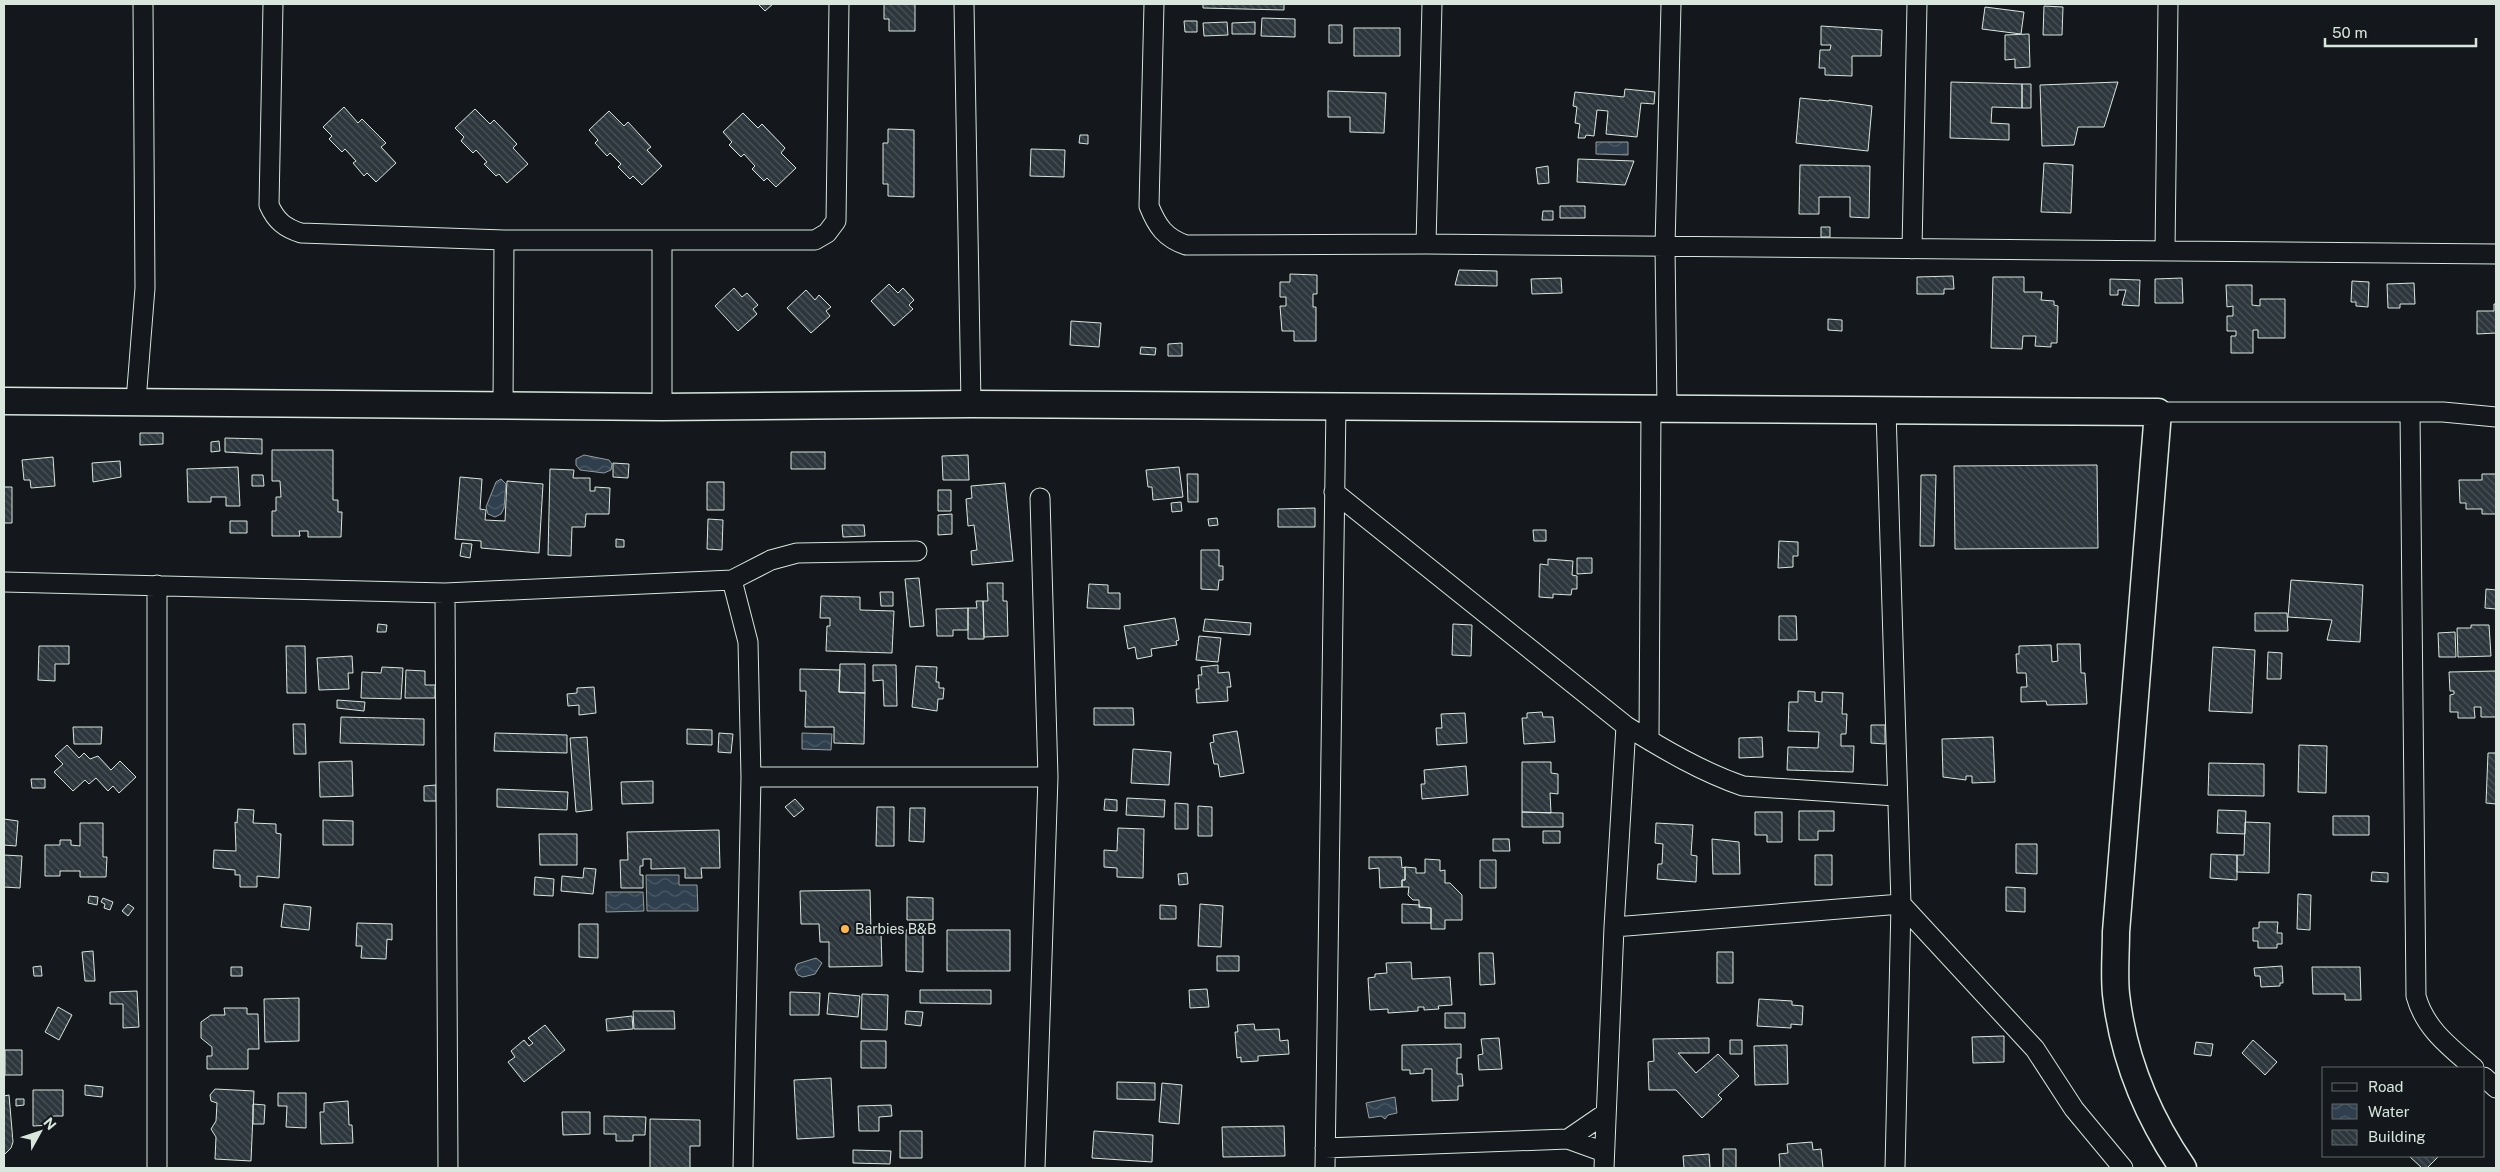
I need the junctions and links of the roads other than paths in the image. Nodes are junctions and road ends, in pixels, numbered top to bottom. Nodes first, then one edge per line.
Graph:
1 (143, 4) edge
2 (273, 4) edge
3 (839, 4) edge
4 (964, 4) edge
5 (1154, 4) edge
6 (1432, 4) edge
7 (1670, 4) edge
8 (1917, 4) edge
9 (2168, 4) edge
10 (504, 240) junction
11 (662, 240) junction
12 (1426, 244) junction
13 (1664, 246) junction
14 (1912, 249) junction
15 (2165, 251) junction
16 (2496, 254) edge
17 (4, 401) edge
18 (136, 401) junction
19 (971, 404) junction
20 (503, 406) junction
21 (1336, 406) junction
22 (662, 407) junction
23 (1659, 408) junction
24 (1886, 410) junction
25 (2158, 412) junction
26 (2410, 412) junction
27 (2496, 416) edge
28 (1334, 492) junction
29 (1040, 498) dead end
30 (917, 551) dead end
31 (732, 580) junction
32 (4, 582) edge
33 (157, 585) junction
34 (445, 593) junction
35 (1626, 726) junction
36 (1649, 740) junction
37 (751, 777) junction
38 (1048, 777) junction
39 (1896, 796) junction
40 (1901, 904) junction
41 (1614, 927) junction
42 (2473, 1067) edge
43 (2485, 1078) edge
44 (2496, 1088) edge
45 (1606, 1113) junction
46 (1568, 1139) junction
47 (1325, 1148) junction
48 (1604, 1160) edge
49 (157, 1168) edge
50 (448, 1168) edge
51 (743, 1168) edge
52 (1035, 1168) edge
53 (1325, 1168) edge
54 (1895, 1168) edge
55 (2123, 1168) edge
56 (2183, 1168) edge

1 - 18 street
2 - 10 street
3 - 11 street
4 - 19 street
5 - 12 street
6 - 12 street
7 - 13 street
8 - 14 street
9 - 15 street
10 - 11 street
10 - 20 street
11 - 22 street
12 - 13 street
13 - 14 street
13 - 23 street
14 - 15 street
15 - 16 street
17 - 18 street
18 - 20 street
19 - 21 street
19 - 22 street
20 - 22 street
21 - 23 street
21 - 28 street
23 - 24 street
23 - 36 street
24 - 25 street
24 - 39 street
25 - 26 street
25 - 56 street
26 - 27 street
26 - 42 street
28 - 35 street
28 - 47 street
29 - 38 street
30 - 31 street
31 - 34 street
31 - 37 street
32 - 33 street
33 - 34 street
33 - 49 street
34 - 50 street
35 - 36 street
35 - 41 street
36 - 39 street
37 - 38 street
37 - 51 street
38 - 52 street
39 - 40 street
40 - 41 street
40 - 54 street
40 - 55 street
41 - 45 street
43 - 44 street
45 - 46 street
45 - 48 street
46 - 47 street
46 - 48 street
47 - 53 street

